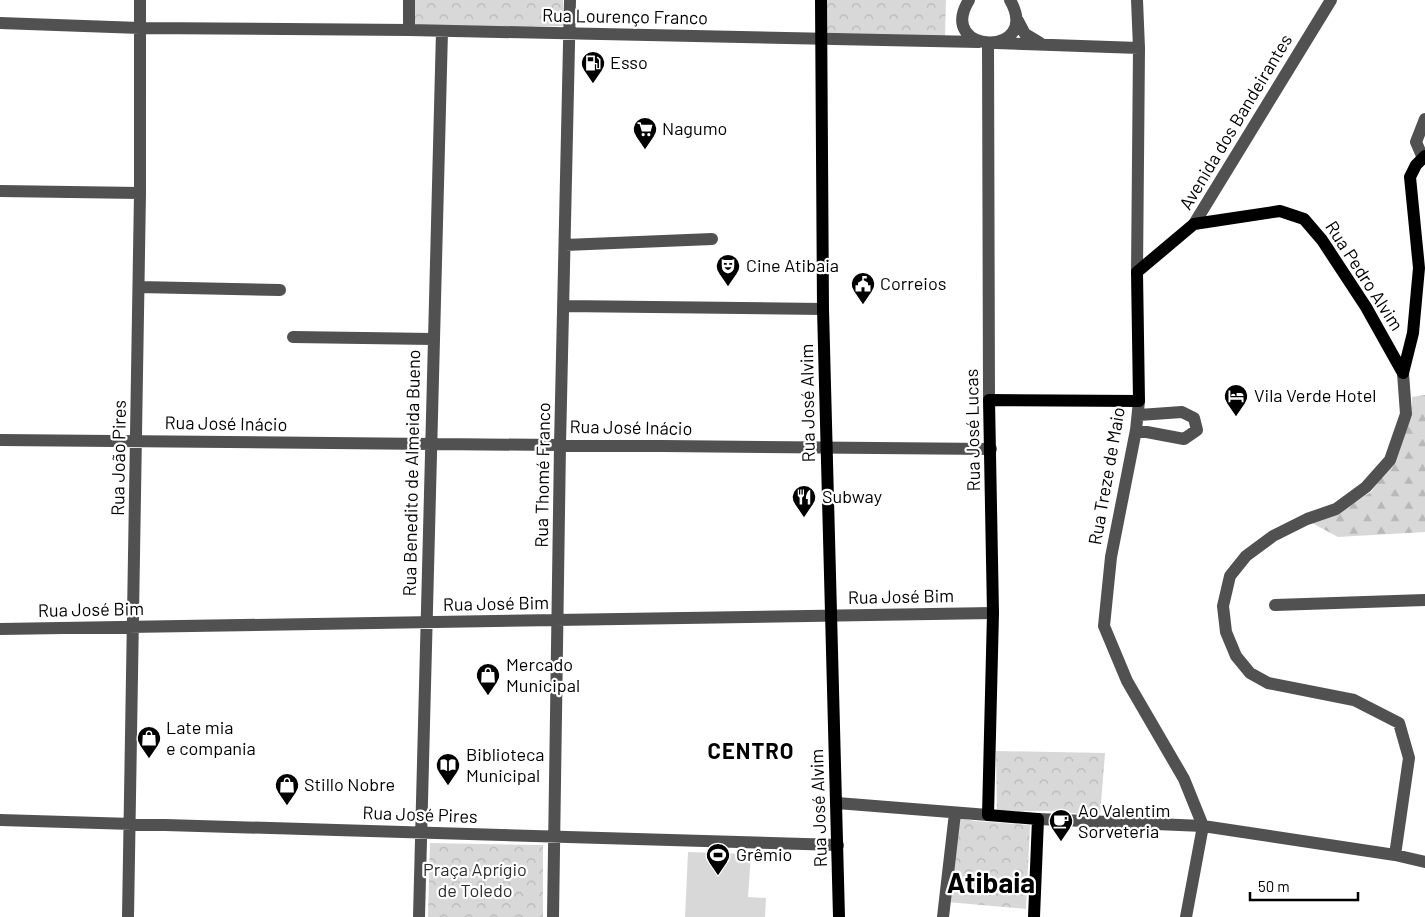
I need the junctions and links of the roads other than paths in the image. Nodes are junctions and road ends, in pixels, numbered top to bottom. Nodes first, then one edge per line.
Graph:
1 (140, 0) edge
2 (409, 0) edge
3 (570, 0) edge
4 (821, 0) edge
5 (969, 0) edge
6 (1010, 0) edge
7 (1137, 0) edge
8 (1331, 0) edge
9 (1016, 17) junction
10 (0, 23) edge
11 (140, 28) junction
12 (409, 30) junction
13 (442, 31) junction
14 (569, 34) junction
15 (821, 39) junction
16 (988, 43) junction
17 (1045, 45) junction
18 (1139, 48) junction
19 (1425, 119) edge
20 (1424, 156) edge
21 (0, 191) edge
22 (140, 194) junction
23 (1194, 224) junction
24 (712, 239) dead end
25 (565, 245) junction
26 (1137, 272) junction
27 (139, 287) junction
28 (280, 290) dead end
29 (564, 306) junction
30 (823, 309) junction
31 (293, 337) dead end
32 (433, 339) junction
33 (1403, 373) junction
34 (990, 400) junction
35 (1139, 401) junction
36 (1139, 414) junction
37 (1136, 430) junction
38 (0, 440) edge
39 (136, 441) junction
40 (430, 444) junction
41 (560, 445) junction
42 (826, 448) junction
43 (991, 449) junction
44 (1425, 600) edge
45 (1275, 605) dead end
46 (993, 613) junction
47 (830, 616) junction
48 (559, 620) junction
49 (426, 622) junction
50 (134, 627) junction
51 (0, 629) edge
52 (837, 803) junction
53 (955, 813) junction
54 (988, 815) junction
55 (1038, 819) junction
56 (0, 820) edge
57 (131, 824) junction
58 (1203, 826) junction
59 (422, 832) junction
60 (555, 837) junction
61 (838, 845) junction
62 (1395, 855) junction
63 (1425, 862) edge
64 (128, 917) edge
65 (419, 917) edge
66 (553, 917) edge
67 (839, 917) edge
68 (944, 917) edge
69 (1034, 917) edge
70 (1186, 917) edge

1 - 11 street, Rua João Pires
2 - 12 street
3 - 14 street, Rua Thomé Franco
4 - 15 main road, Rua José Alvim
5 - 16 street
6 - 9 street
7 - 18 street, Rua Treze de Maio
8 - 23 street, Avenida dos Bandeirantes
9 - 16 street
9 - 17 street
10 - 11 street, Rua Lourenço Franco
11 - 12 street, Rua Lourenço Franco
11 - 22 street, Rua João Pires
12 - 13 street, Rua Lourenço Franco
13 - 14 street, Rua Lourenço Franco
13 - 32 street, Rua Benedito de Almeida Bueno
14 - 15 street, Rua Lourenço Franco
14 - 25 street, Rua Thomé Franco
15 - 16 street, Rua Lourenço Franco
15 - 30 main road, Rua José Alvim
16 - 17 street, Rua Lourenço Franco
16 - 34 street, Rua José Lucas
17 - 18 street, Rua Lourenço Franco
18 - 26 street, Rua Treze de Maio
19 - 20 street
20 - 33 main road
21 - 22 street
22 - 27 street, Rua João Pires
23 - 26 main road, Avenida dos Bandeirantes
23 - 33 main road, Rua Pedro Alvim
24 - 25 street
25 - 29 street, Rua Thomé Franco
26 - 35 main road, Rua Treze de Maio
27 - 28 street
27 - 39 street, Rua João Pires
29 - 30 street
29 - 41 street, Rua Thomé Franco
30 - 42 main road, Rua José Alvim
31 - 32 street
32 - 40 street, Rua Benedito de Almeida Bueno
33 - 62 street
34 - 35 main road
34 - 43 main road, Rua José Lucas
35 - 36 street, Rua Treze de Maio
36 - 37 street, Rua Treze de Maio
36 - 37 street
37 - 58 street, Rua Treze de Maio
38 - 39 street, Rua José Inácio
39 - 40 street, Rua José Inácio
39 - 50 street, Rua João Pires
40 - 41 street, Rua José Inácio
40 - 49 street, Rua Benedito de Almeida Bueno
41 - 42 street, Rua José Inácio
41 - 48 street, Rua Thomé Franco
42 - 43 street, Rua José Inácio
42 - 47 main road, Rua José Alvim
43 - 46 main road, Rua José Lucas
44 - 45 street
46 - 47 street, Rua José Bim
46 - 54 main road, Rua José Lucas
47 - 48 street, Rua José Bim
47 - 52 main road, Rua José Alvim
48 - 49 street, Rua José Bim
48 - 60 street, Rua Thomé Franco
49 - 50 street, Rua José Bim
49 - 59 street, Rua Benedito de Almeida Bueno
50 - 51 street, Rua José Bim
50 - 57 street, Rua João Pires
52 - 53 street
52 - 61 main road, Rua José Alvim
53 - 54 street
53 - 68 street
54 - 55 main road
55 - 58 street
55 - 69 main road
56 - 57 street, Rua José Pires
57 - 59 street, Rua José Pires
57 - 64 street, Rua João Pires
58 - 62 street
58 - 70 street
59 - 60 street, Rua José Pires
59 - 65 street, Rua Benedito de Almeida Bueno
60 - 61 street, Rua José Pires
60 - 66 street, Rua Thomé Franco
61 - 67 main road, Rua José Alvim
62 - 63 street

